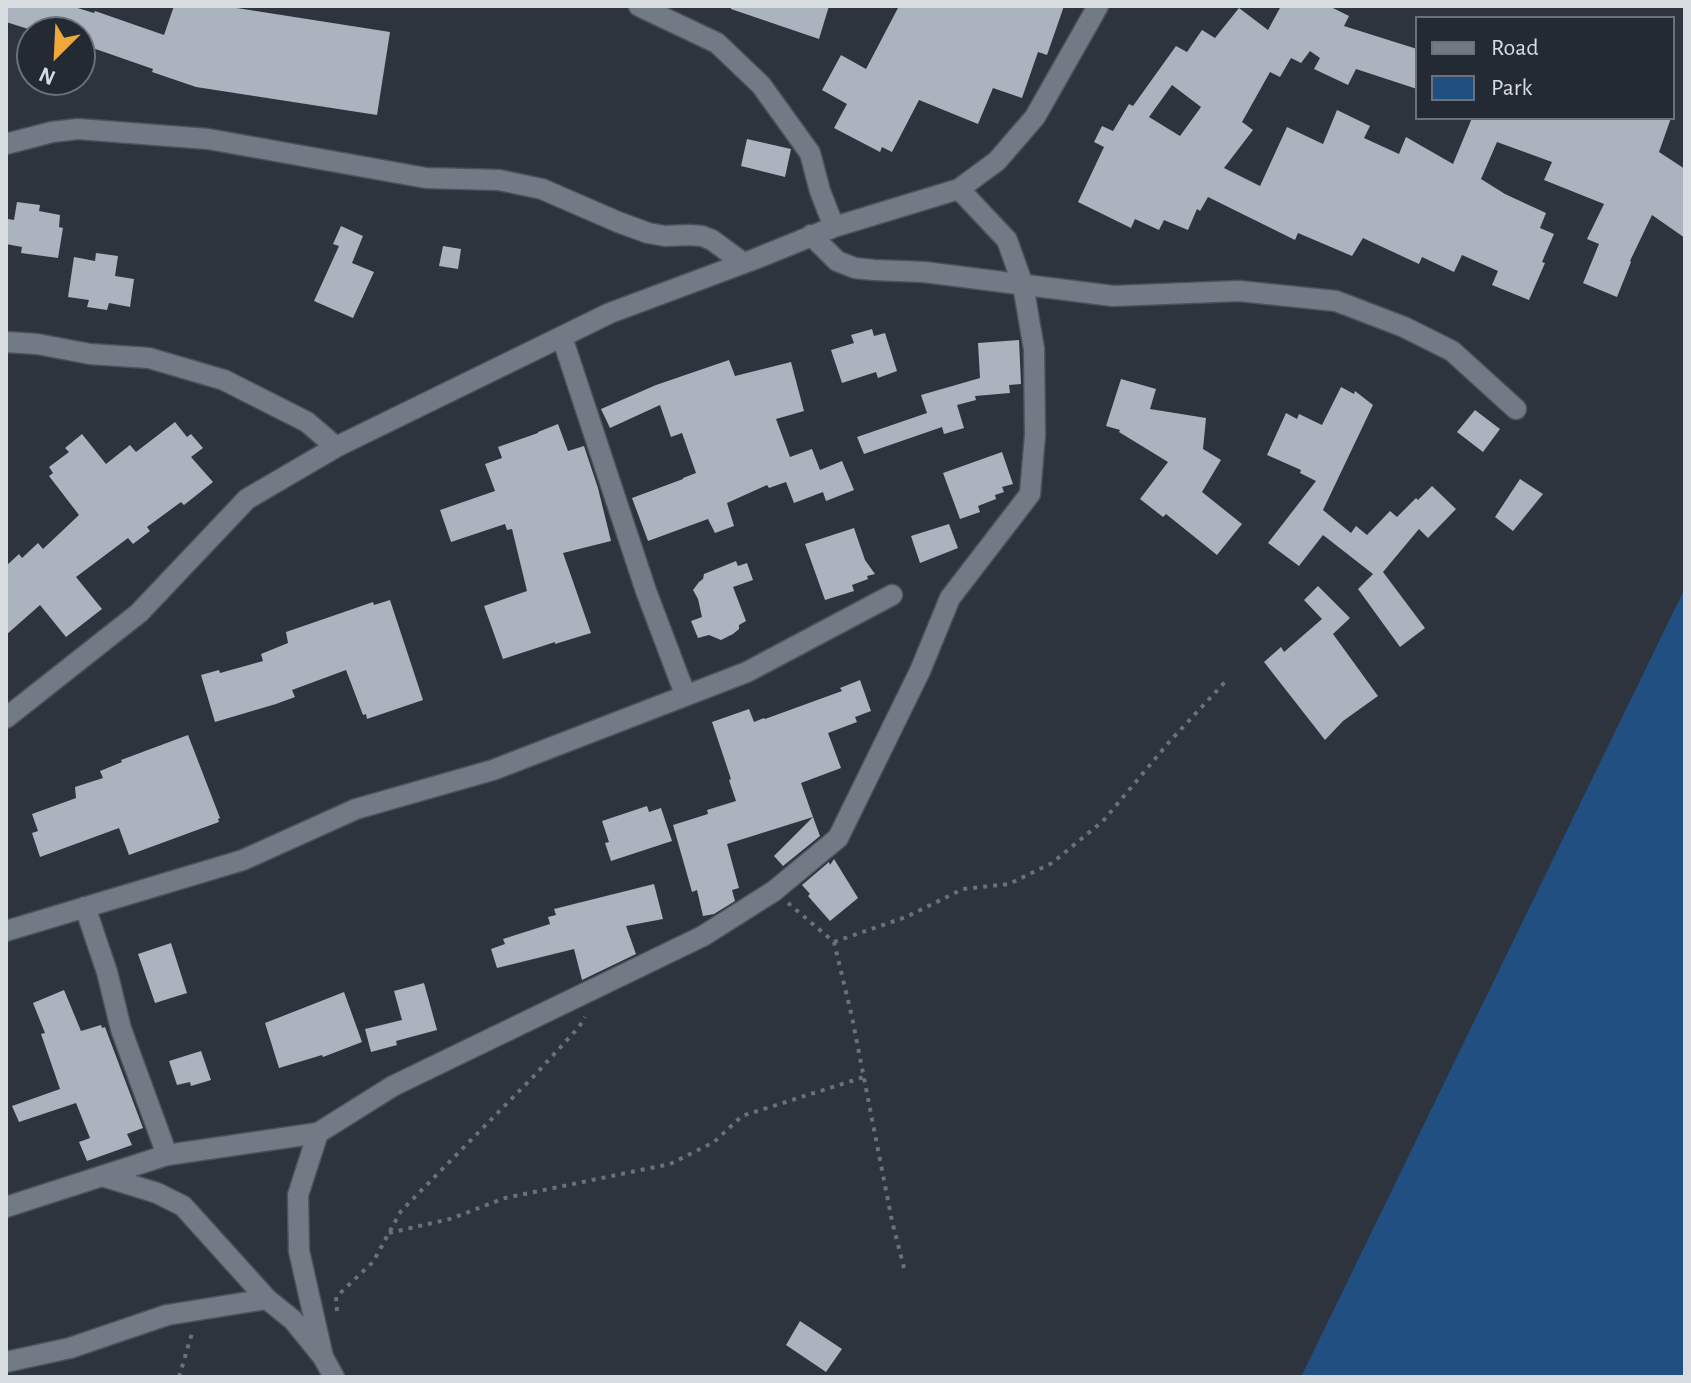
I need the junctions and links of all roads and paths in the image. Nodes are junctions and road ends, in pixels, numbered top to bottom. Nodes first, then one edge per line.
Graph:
1 (639, 6) edge
2 (1098, 6) edge
3 (6, 144) edge
4 (959, 189) junction
5 (834, 227) junction
6 (811, 235) junction
7 (742, 262) junction
8 (1023, 285) junction
9 (562, 337) junction
10 (6, 342) edge
11 (1516, 409) dead end
12 (336, 447) junction
13 (892, 595) dead end
14 (1226, 681) dead end
15 (685, 694) junction
16 (6, 718) edge
17 (774, 891) junction
18 (85, 907) junction
19 (6, 931) edge
20 (834, 942) junction
21 (585, 1016) dead end
22 (864, 1077) junction
23 (318, 1133) junction
24 (167, 1155) junction
25 (102, 1176) junction
26 (6, 1207) edge
27 (389, 1233) junction
28 (904, 1268) dead end
29 (267, 1299) junction
30 (338, 1324) dead end
31 (323, 1357) junction
32 (6, 1362) edge
33 (334, 1377) edge

1 - 5 street
2 - 4 street
3 - 7 street
4 - 5 street
4 - 8 street
5 - 6 street
6 - 7 street
6 - 8 street
7 - 9 street
8 - 11 street
8 - 17 street
9 - 12 street
9 - 15 street
10 - 12 street
12 - 16 street
13 - 15 street
14 - 20 path
15 - 18 street
17 - 20 path
17 - 23 street
18 - 19 street
18 - 24 street
20 - 22 path
21 - 27 path
22 - 27 path
22 - 28 path
23 - 24 street
23 - 31 street
24 - 25 street
25 - 26 street
25 - 29 street
27 - 30 path
29 - 31 street
29 - 32 street
31 - 33 street

